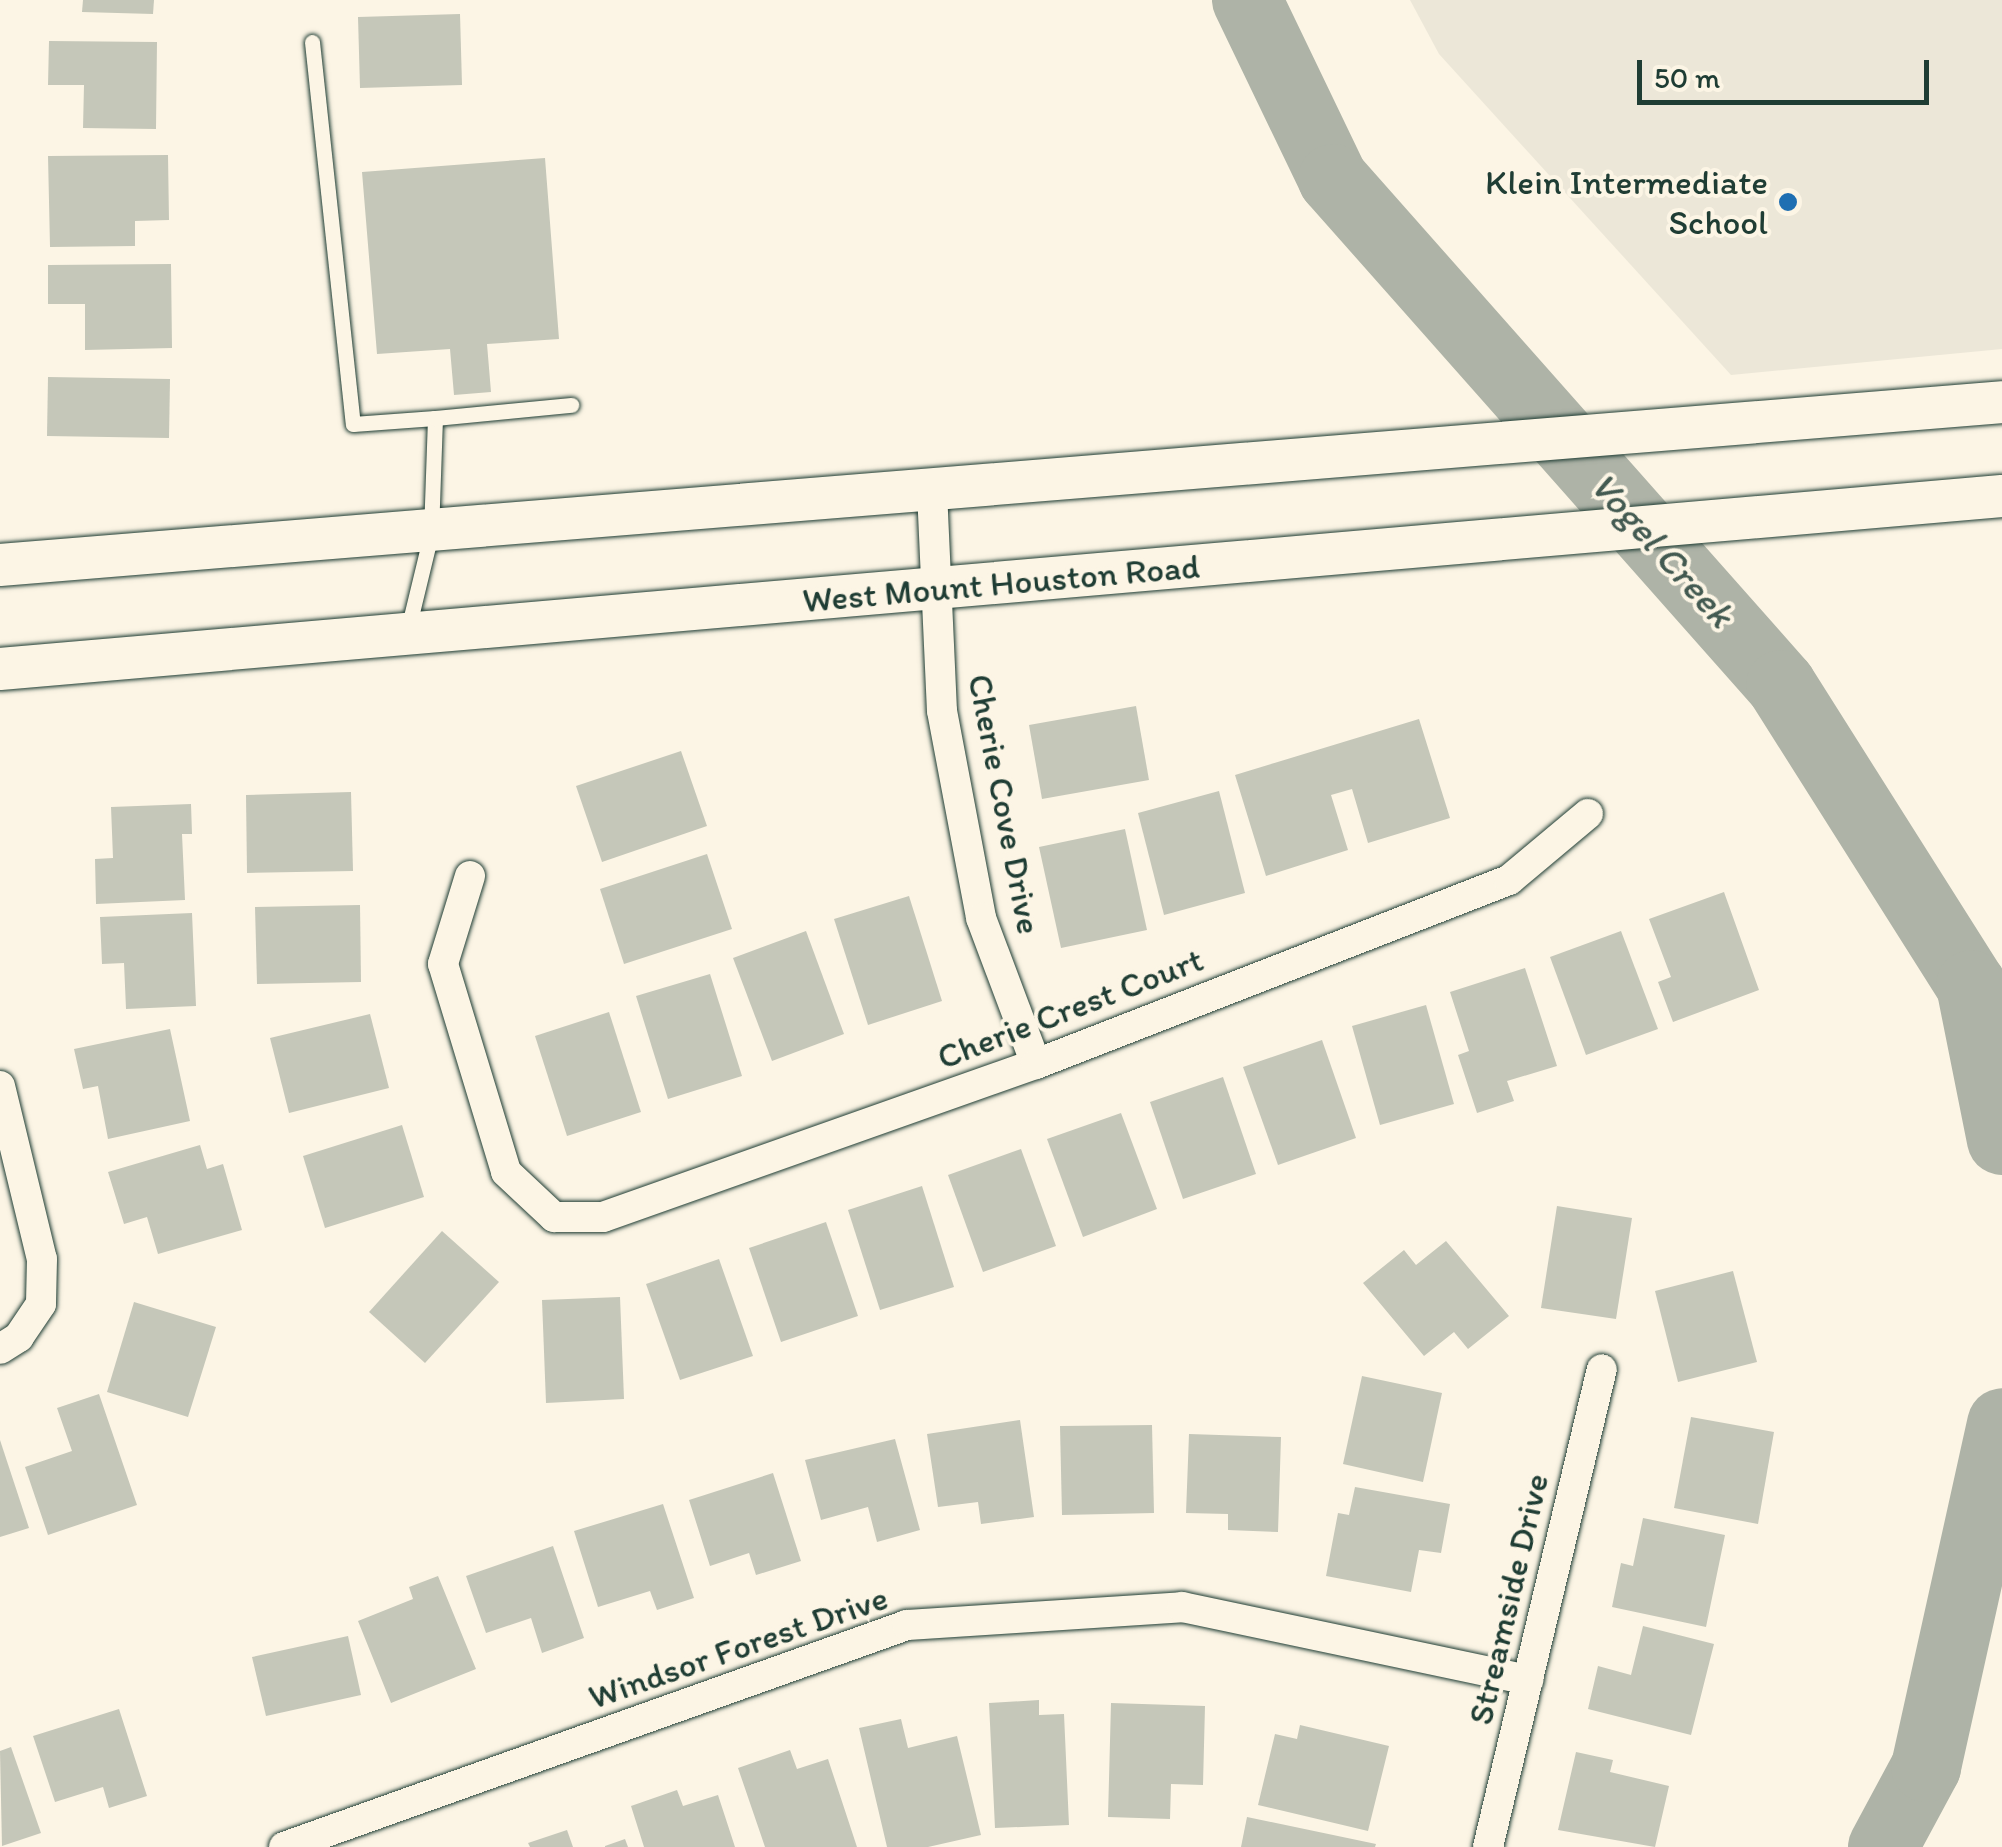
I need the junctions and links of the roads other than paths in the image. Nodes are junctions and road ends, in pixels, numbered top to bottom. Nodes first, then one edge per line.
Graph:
1 (312, 42) dead end
2 (2002, 402) edge
3 (571, 405) dead end
4 (435, 418) junction
5 (932, 491) junction
6 (2002, 496) edge
7 (431, 534) junction
8 (0, 566) edge
9 (936, 589) junction
10 (407, 634) junction
11 (0, 669) edge
12 (1588, 814) dead end
13 (470, 876) dead end
14 (1036, 1064) junction
15 (0, 1086) edge
16 (0, 1348) edge
17 (1602, 1370) dead end
18 (1528, 1680) junction
19 (284, 1847) edge
20 (1488, 1847) edge

1 - 4 lane
2 - 5 main road
3 - 4 lane
4 - 7 lane
5 - 7 main road
5 - 9 street, Cherie Cove Drive
6 - 9 main road, West Mount Houston Road
7 - 8 main road
7 - 10 lane
9 - 10 main road, West Mount Houston Road
9 - 14 street, Cherie Cove Drive
10 - 11 main road, West Mount Houston Road
12 - 14 street, Cherie Crest Court
13 - 14 street, Cherie Crest Court
15 - 16 street
17 - 18 street, Streamside Drive
18 - 19 street, Windsor Forest Drive
18 - 20 street, Streamside Drive

